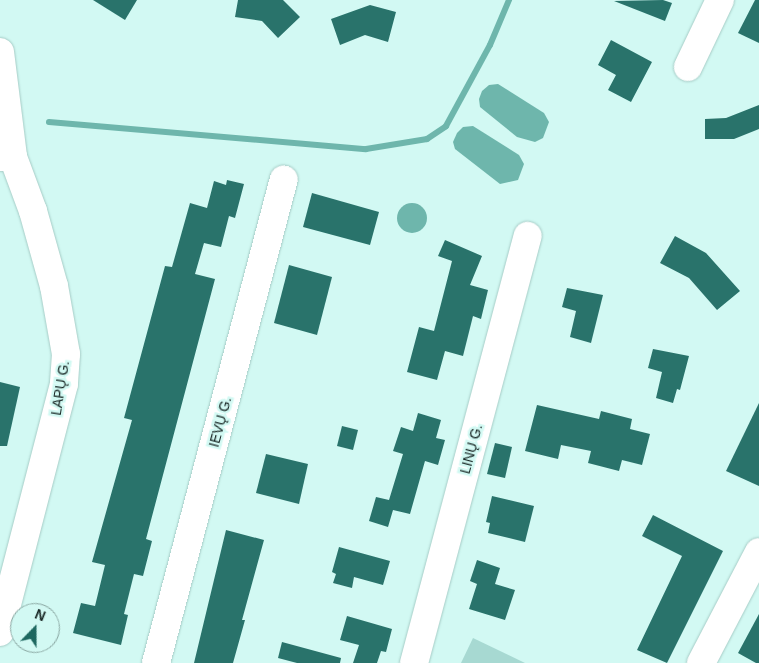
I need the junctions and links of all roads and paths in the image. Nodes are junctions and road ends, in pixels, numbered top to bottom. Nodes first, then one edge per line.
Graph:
1 (720, 0) edge
2 (0, 52) edge
3 (688, 67) dead end
4 (6, 157) edge
5 (284, 180) dead end
6 (528, 236) dead end
7 (759, 552) edge
8 (0, 632) edge
9 (156, 663) edge
10 (414, 663) edge
11 (701, 663) edge

1 - 3 street
2 - 4 street, LAPŲ G.
4 - 8 street, LAPŲ G.
5 - 9 street, IEVŲ G.
6 - 10 street, LINŲ G.
7 - 11 street

